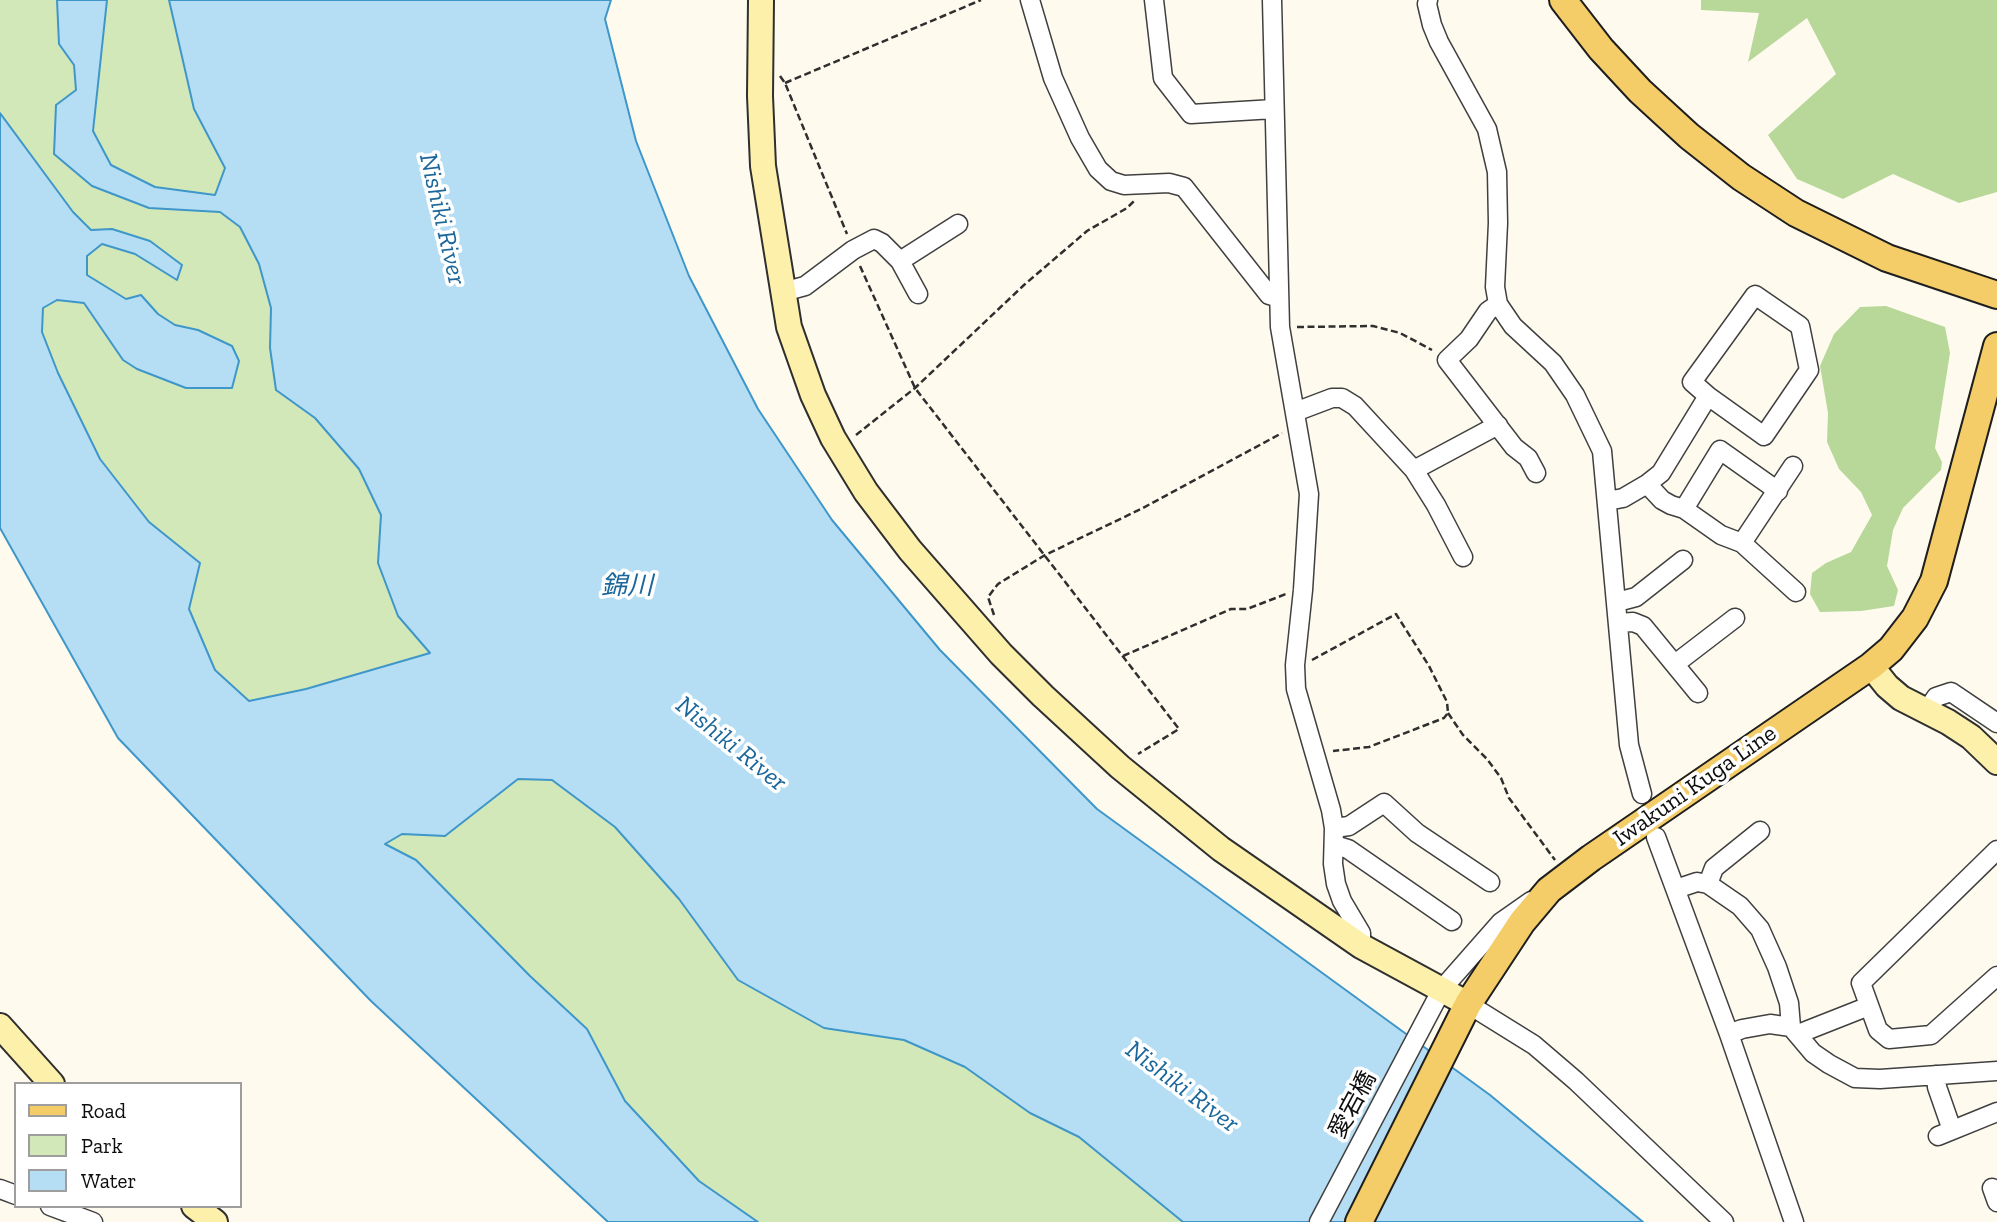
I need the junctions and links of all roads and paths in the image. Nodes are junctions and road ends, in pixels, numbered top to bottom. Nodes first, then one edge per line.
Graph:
1 (761, 0) edge
2 (981, 0) edge
3 (1030, 0) edge
4 (1154, 0) edge
5 (1272, 0) edge
6 (1428, 0) edge
7 (1563, 0) edge
8 (1274, 109) junction
9 (1154, 183) junction
10 (958, 224) dead end
11 (853, 250) junction
12 (900, 261) junction
13 (783, 292) junction
14 (918, 294) dead end
15 (1997, 295) edge
16 (1279, 298) junction
17 (1498, 304) junction
18 (1280, 327) junction
19 (1997, 346) edge
20 (1447, 360) junction
21 (915, 388) junction
22 (1709, 396) junction
23 (1297, 419) junction
24 (1498, 425) junction
25 (856, 436) dead end
26 (1793, 466) dead end
27 (1414, 470) junction
28 (1536, 473) dead end
29 (1647, 484) junction
30 (1778, 491) junction
31 (1607, 501) junction
32 (1684, 509) junction
33 (1742, 543) junction
34 (1045, 555) junction
35 (1463, 557) dead end
36 (1683, 560) dead end
37 (1303, 590) junction
38 (1796, 592) dead end
39 (1617, 602) junction
40 (994, 616) dead end
41 (1735, 618) dead end
42 (1618, 623) junction
43 (1124, 656) junction
44 (1675, 664) junction
45 (1295, 665) junction
46 (1871, 666) junction
47 (1698, 692) dead end
48 (1926, 712) junction
49 (1448, 713) junction
50 (1997, 723) edge
51 (1316, 754) junction
52 (1138, 760) dead end
53 (1997, 762) edge
54 (1642, 794) dead end
55 (1760, 831) dead end
56 (1335, 837) junction
57 (1656, 837) dead end
58 (1997, 850) edge
59 (1556, 862) dead end
60 (1490, 882) dead end
61 (1708, 884) junction
62 (1675, 889) junction
63 (1549, 890) junction
64 (1452, 921) dead end
65 (1362, 946) junction
66 (1997, 976) edge
67 (1436, 1000) junction
68 (1869, 1006) junction
69 (1465, 1012) junction
70 (0, 1026) edge
71 (1794, 1030) junction
72 (1729, 1034) junction
73 (1997, 1071) edge
74 (1936, 1075) junction
75 (50, 1082) edge
76 (1997, 1112) edge
77 (197, 1208) edge
78 (69, 1214) edge
79 (93, 1222) edge
80 (215, 1222) edge
81 (1319, 1222) edge
82 (1359, 1222) edge
83 (1724, 1222) edge
84 (1794, 1222) edge

1 - 13 street
2 - 11 path
3 - 9 street
4 - 8 street
5 - 8 street
6 - 17 street
7 - 15 main road
8 - 16 street
9 - 16 street
9 - 21 path
10 - 12 street
11 - 12 street
11 - 13 street
11 - 21 path
12 - 14 street
13 - 65 street
16 - 18 street
17 - 20 street
17 - 31 street
18 - 20 path
18 - 23 street
19 - 46 main road, Iwakuni Kuga Line
20 - 24 street
21 - 25 path
21 - 34 path
22 - 22 street
22 - 29 street
23 - 27 street
23 - 34 path
23 - 37 street
24 - 27 street
24 - 28 street
26 - 30 street
27 - 35 street
29 - 31 street
29 - 32 street
30 - 32 street
30 - 33 street
31 - 39 street
32 - 33 street
33 - 38 street
34 - 40 path
34 - 43 path
36 - 39 street
37 - 43 path
37 - 45 street
39 - 42 street
41 - 44 street
42 - 44 street
42 - 54 street
43 - 52 path
44 - 47 street
45 - 49 path
45 - 51 street
46 - 48 street
46 - 63 main road, Iwakuni Kuga Line
48 - 50 street
48 - 53 street
49 - 51 path
49 - 59 path
51 - 56 street
55 - 61 street
56 - 60 street
56 - 64 street
56 - 65 street
57 - 62 street
58 - 68 street
61 - 62 street
61 - 71 street
62 - 72 street
63 - 67 street, 愛宕橋
63 - 69 main road, Iwakuni Kuga Line
65 - 67 street
66 - 68 street
67 - 69 street
67 - 81 street, 愛宕橋
68 - 71 street
69 - 82 main road, Iwakuni Kuga Line
69 - 83 street
70 - 75 street
71 - 72 street
71 - 74 street
72 - 84 street
73 - 74 street
74 - 76 street
77 - 80 street
78 - 79 street

